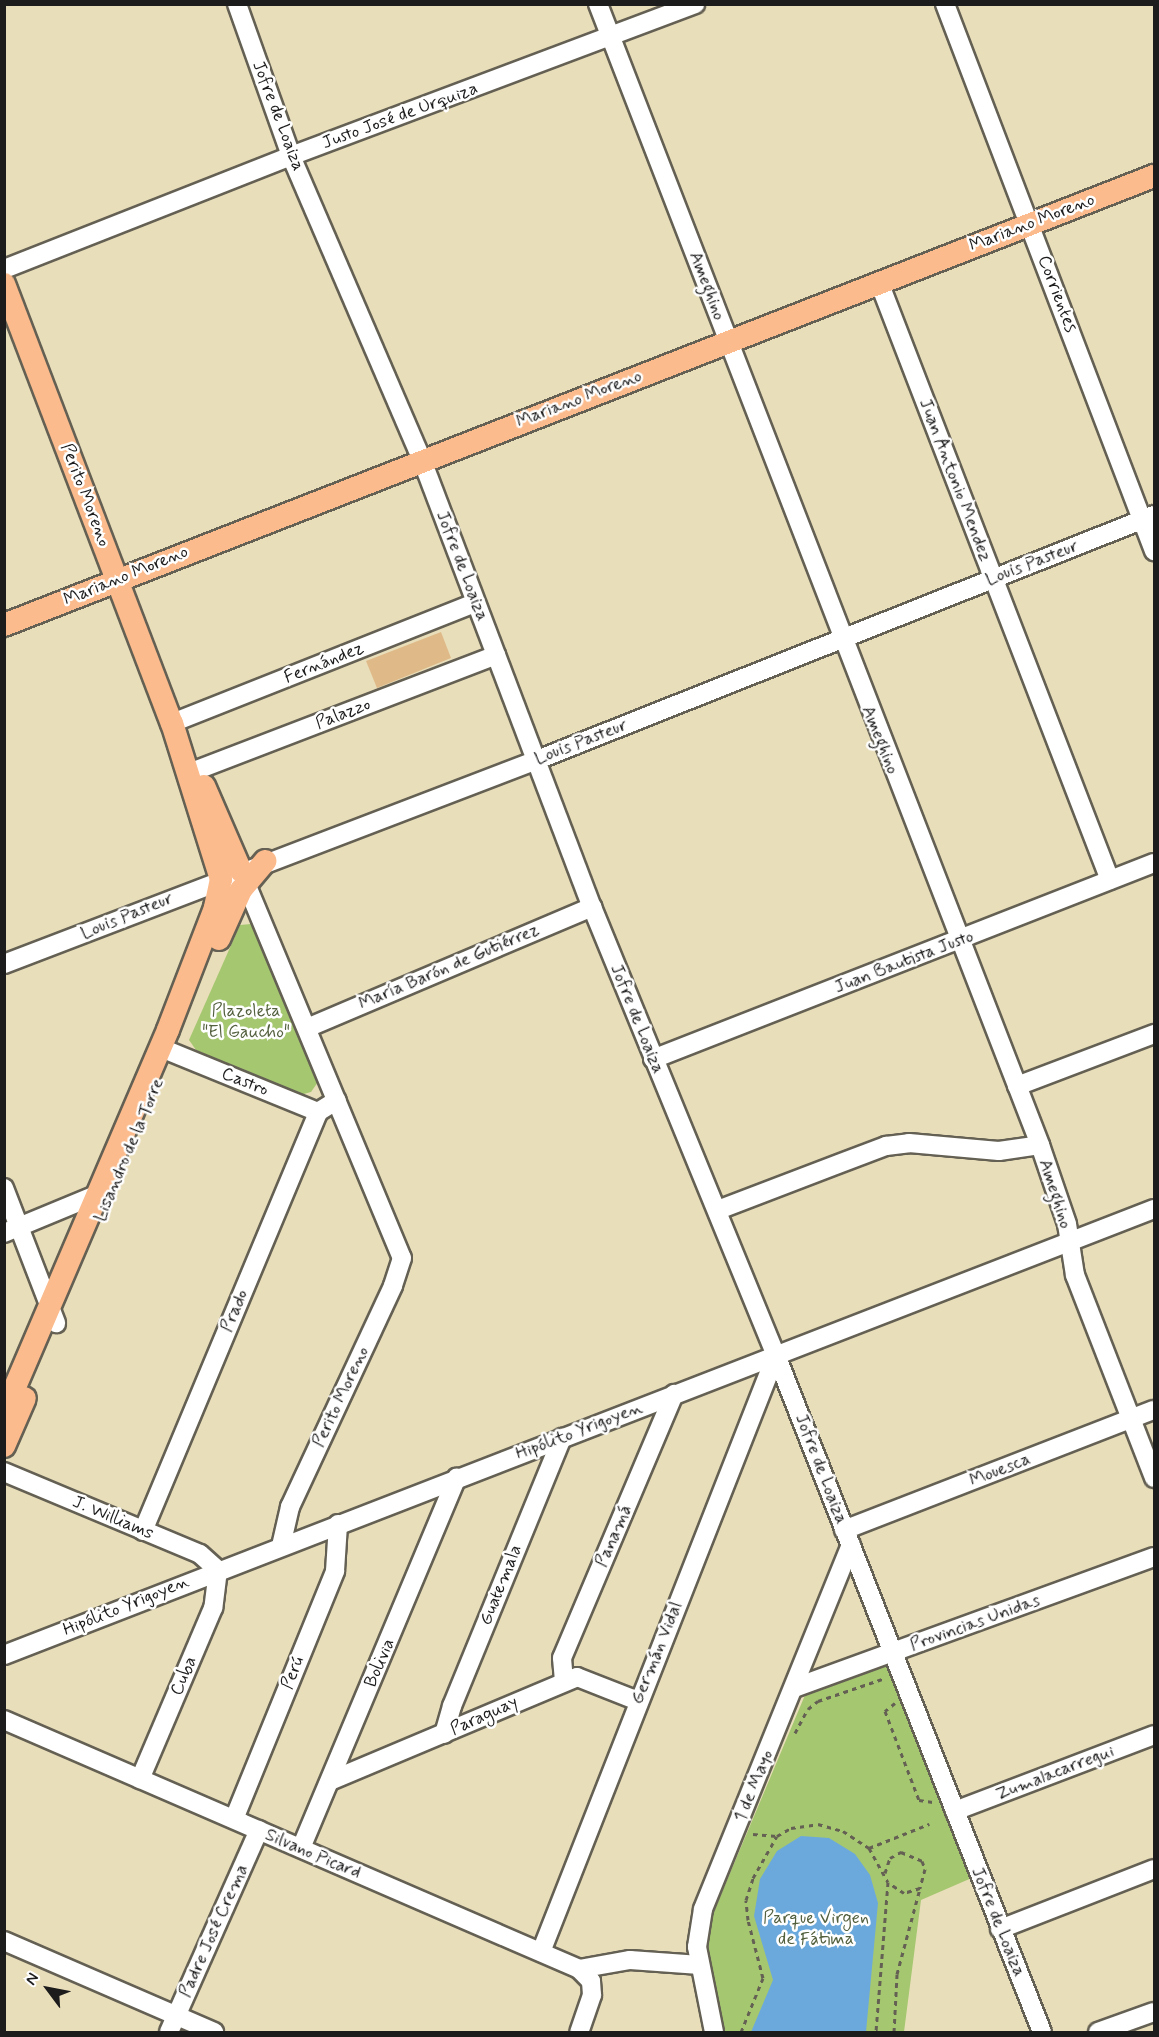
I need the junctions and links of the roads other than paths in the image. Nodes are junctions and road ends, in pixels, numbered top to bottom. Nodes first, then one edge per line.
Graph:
1 (237, 4) edge
2 (598, 4) edge
3 (695, 4) edge
4 (945, 4) edge
5 (610, 38) junction
6 (291, 156) junction
7 (1155, 176) edge
8 (1030, 224) junction
9 (4, 268) edge
10 (879, 282) junction
11 (4, 284) edge
12 (728, 341) junction
13 (422, 460) junction
14 (1148, 518) edge
15 (1155, 551) edge
16 (993, 578) junction
17 (118, 579) junction
18 (475, 603) junction
19 (4, 625) edge
20 (841, 641) junction
21 (496, 655) junction
22 (172, 723) junction
23 (537, 760) junction
24 (189, 773) junction
25 (265, 861) joint
26 (1155, 863) edge
27 (236, 878) junction
28 (1110, 880) junction
29 (592, 907) junction
30 (960, 940) junction
31 (4, 964) edge
32 (307, 1028) junction
33 (1155, 1034) edge
34 (171, 1052) junction
35 (652, 1059) junction
36 (1017, 1086) junction
37 (337, 1100) junction
38 (318, 1112) junction
39 (1040, 1145) junction
40 (4, 1188) edge
41 (98, 1194) junction
42 (1155, 1209) edge
43 (718, 1210) junction
44 (12, 1230) edge
45 (1070, 1243) junction
46 (53, 1315) junction
47 (776, 1355) junction
48 (674, 1394) junction
49 (1155, 1410) edge
50 (4, 1412) edge
51 (1132, 1419) junction
52 (562, 1438) junction
53 (4, 1446) edge
54 (4, 1472) edge
55 (457, 1477) junction
56 (1155, 1478) edge
57 (338, 1524) junction
58 (143, 1531) junction
59 (848, 1538) junction
60 (281, 1546) junction
61 (1155, 1557) edge
62 (218, 1570) junction
63 (892, 1653) junction
64 (4, 1655) edge
65 (564, 1680) junction
66 (794, 1688) junction
67 (638, 1701) junction
68 (4, 1720) edge
69 (444, 1734) junction
70 (1155, 1735) edge
71 (140, 1779) junction
72 (330, 1781) junction
73 (955, 1811) junction
74 (234, 1820) junction
75 (259, 1830) junction
76 (301, 1848) junction
77 (1155, 1869) edge
78 (1000, 1929) junction
79 (4, 1941) edge
80 (541, 1952) junction
81 (700, 1965) junction
82 (579, 1969) junction
83 (1155, 2012) edge
84 (173, 2024) edge
85 (214, 2032) edge
86 (579, 2032) edge
87 (714, 2032) edge
88 (1042, 2032) edge
89 (1098, 2032) edge

1 - 6 street, Jofre de Loaiza
2 - 5 street, Ameghino
3 - 5 street, Justo José de Urquiza
4 - 8 street, Corrientes
5 - 6 street, Justo José de Urquiza
5 - 12 street, Ameghino
6 - 9 street, Justo José de Urquiza
6 - 13 street, Jofre de Loaiza
7 - 8 main road, Mariano Moreno
8 - 10 main road, Mariano Moreno
8 - 14 street, Corrientes
10 - 12 main road, Mariano Moreno
10 - 16 street, Juan Antonio Mendez
11 - 17 main road, Perito Moreno
12 - 13 main road, Mariano Moreno
12 - 20 street, Ameghino
13 - 17 main road, Mariano Moreno
13 - 18 street, Jofre de Loaiza
14 - 15 street, Corrientes
14 - 16 street, Louis Pasteur
16 - 20 street, Louis Pasteur
16 - 28 street, Juan Antonio Mendez
17 - 19 main road, Mariano Moreno
17 - 22 main road, Perito Moreno
18 - 21 street, Jofre de Loaiza
18 - 22 street, Fernández
20 - 23 street, Louis Pasteur
20 - 30 street, Ameghino
21 - 23 street, Jofre de Loaiza
21 - 24 street, Palazzo
22 - 24 main road, Perito Moreno
23 - 25 street, Louis Pasteur
23 - 29 street, Jofre de Loaiza
24 - 27 main road, Perito Moreno
25 - 27 main road, Lisandro de la Torre
26 - 28 street, Juan Bautista Justo
27 - 31 street, Louis Pasteur
27 - 32 street, Perito Moreno
27 - 34 main road, Lisandro de la Torre
27 - 41 main road, Lisandro de la Torre
28 - 30 street, Juan Bautista Justo
29 - 32 street, María Barón de Gutiérrez
29 - 35 street, Jofre de Loaiza
30 - 35 street, Juan Bautista Justo
30 - 36 street, Ameghino
32 - 37 street, Perito Moreno
33 - 36 street
34 - 38 street, Castro
34 - 46 main road, Lisandro de la Torre
35 - 43 street, Jofre de Loaiza
36 - 39 street, Ameghino
37 - 38 street
37 - 60 street, Perito Moreno
38 - 58 street, Prado
39 - 43 street
39 - 45 street, Ameghino
40 - 44 street
41 - 44 street
41 - 46 main road, Lisandro de la Torre
42 - 45 street, Hipólito Yrigoyen
43 - 47 street, Jofre de Loaiza
44 - 46 street
45 - 47 street, Hipólito Yrigoyen
45 - 51 street, Ameghino
46 - 50 main road, Lisandro de la Torre
46 - 53 main road, Lisandro de la Torre
47 - 48 street, Hipólito Yrigoyen
47 - 59 street, Jofre de Loaiza
47 - 67 street, Germán Vidal
48 - 52 street, Hipólito Yrigoyen
48 - 65 street, Panamá
49 - 51 street, Mouesca
51 - 56 street, Ameghino
51 - 59 street, Mouesca
52 - 55 street, Hipólito Yrigoyen
52 - 69 street, Guatemala
54 - 58 street, J. Williams
55 - 57 street, Hipólito Yrigoyen
55 - 72 street, Bolivia
57 - 60 street, Hipólito Yrigoyen
57 - 74 street, Perú
58 - 62 street, J. Williams
59 - 63 street, Jofre de Loaiza
59 - 66 street, 1 de Mayo
60 - 62 street, Hipólito Yrigoyen
61 - 63 street, Provincias Unidas
62 - 64 street, Hipólito Yrigoyen
62 - 71 street, Cuba
63 - 66 street, Provincias Unidas
63 - 73 street, Jofre de Loaiza
65 - 67 street, Paraguay
65 - 69 street, Paraguay
66 - 81 street, 1 de Mayo
67 - 80 street, Germán Vidal
68 - 71 street, Silvano Picard
69 - 72 street, Paraguay
70 - 73 street, Zumalacarregui
71 - 74 street, Silvano Picard
72 - 76 street, Bolivia
73 - 78 street, Jofre de Loaiza
74 - 75 street, Silvano Picard
75 - 76 street, Silvano Picard
75 - 84 street, Padre José Crema
76 - 80 street, Silvano Picard
77 - 78 street
78 - 88 street, Jofre de Loaiza
79 - 84 street
80 - 82 street, Silvano Picard
81 - 82 street
81 - 87 street, 1 de Mayo
82 - 86 street
83 - 89 street
84 - 85 street

